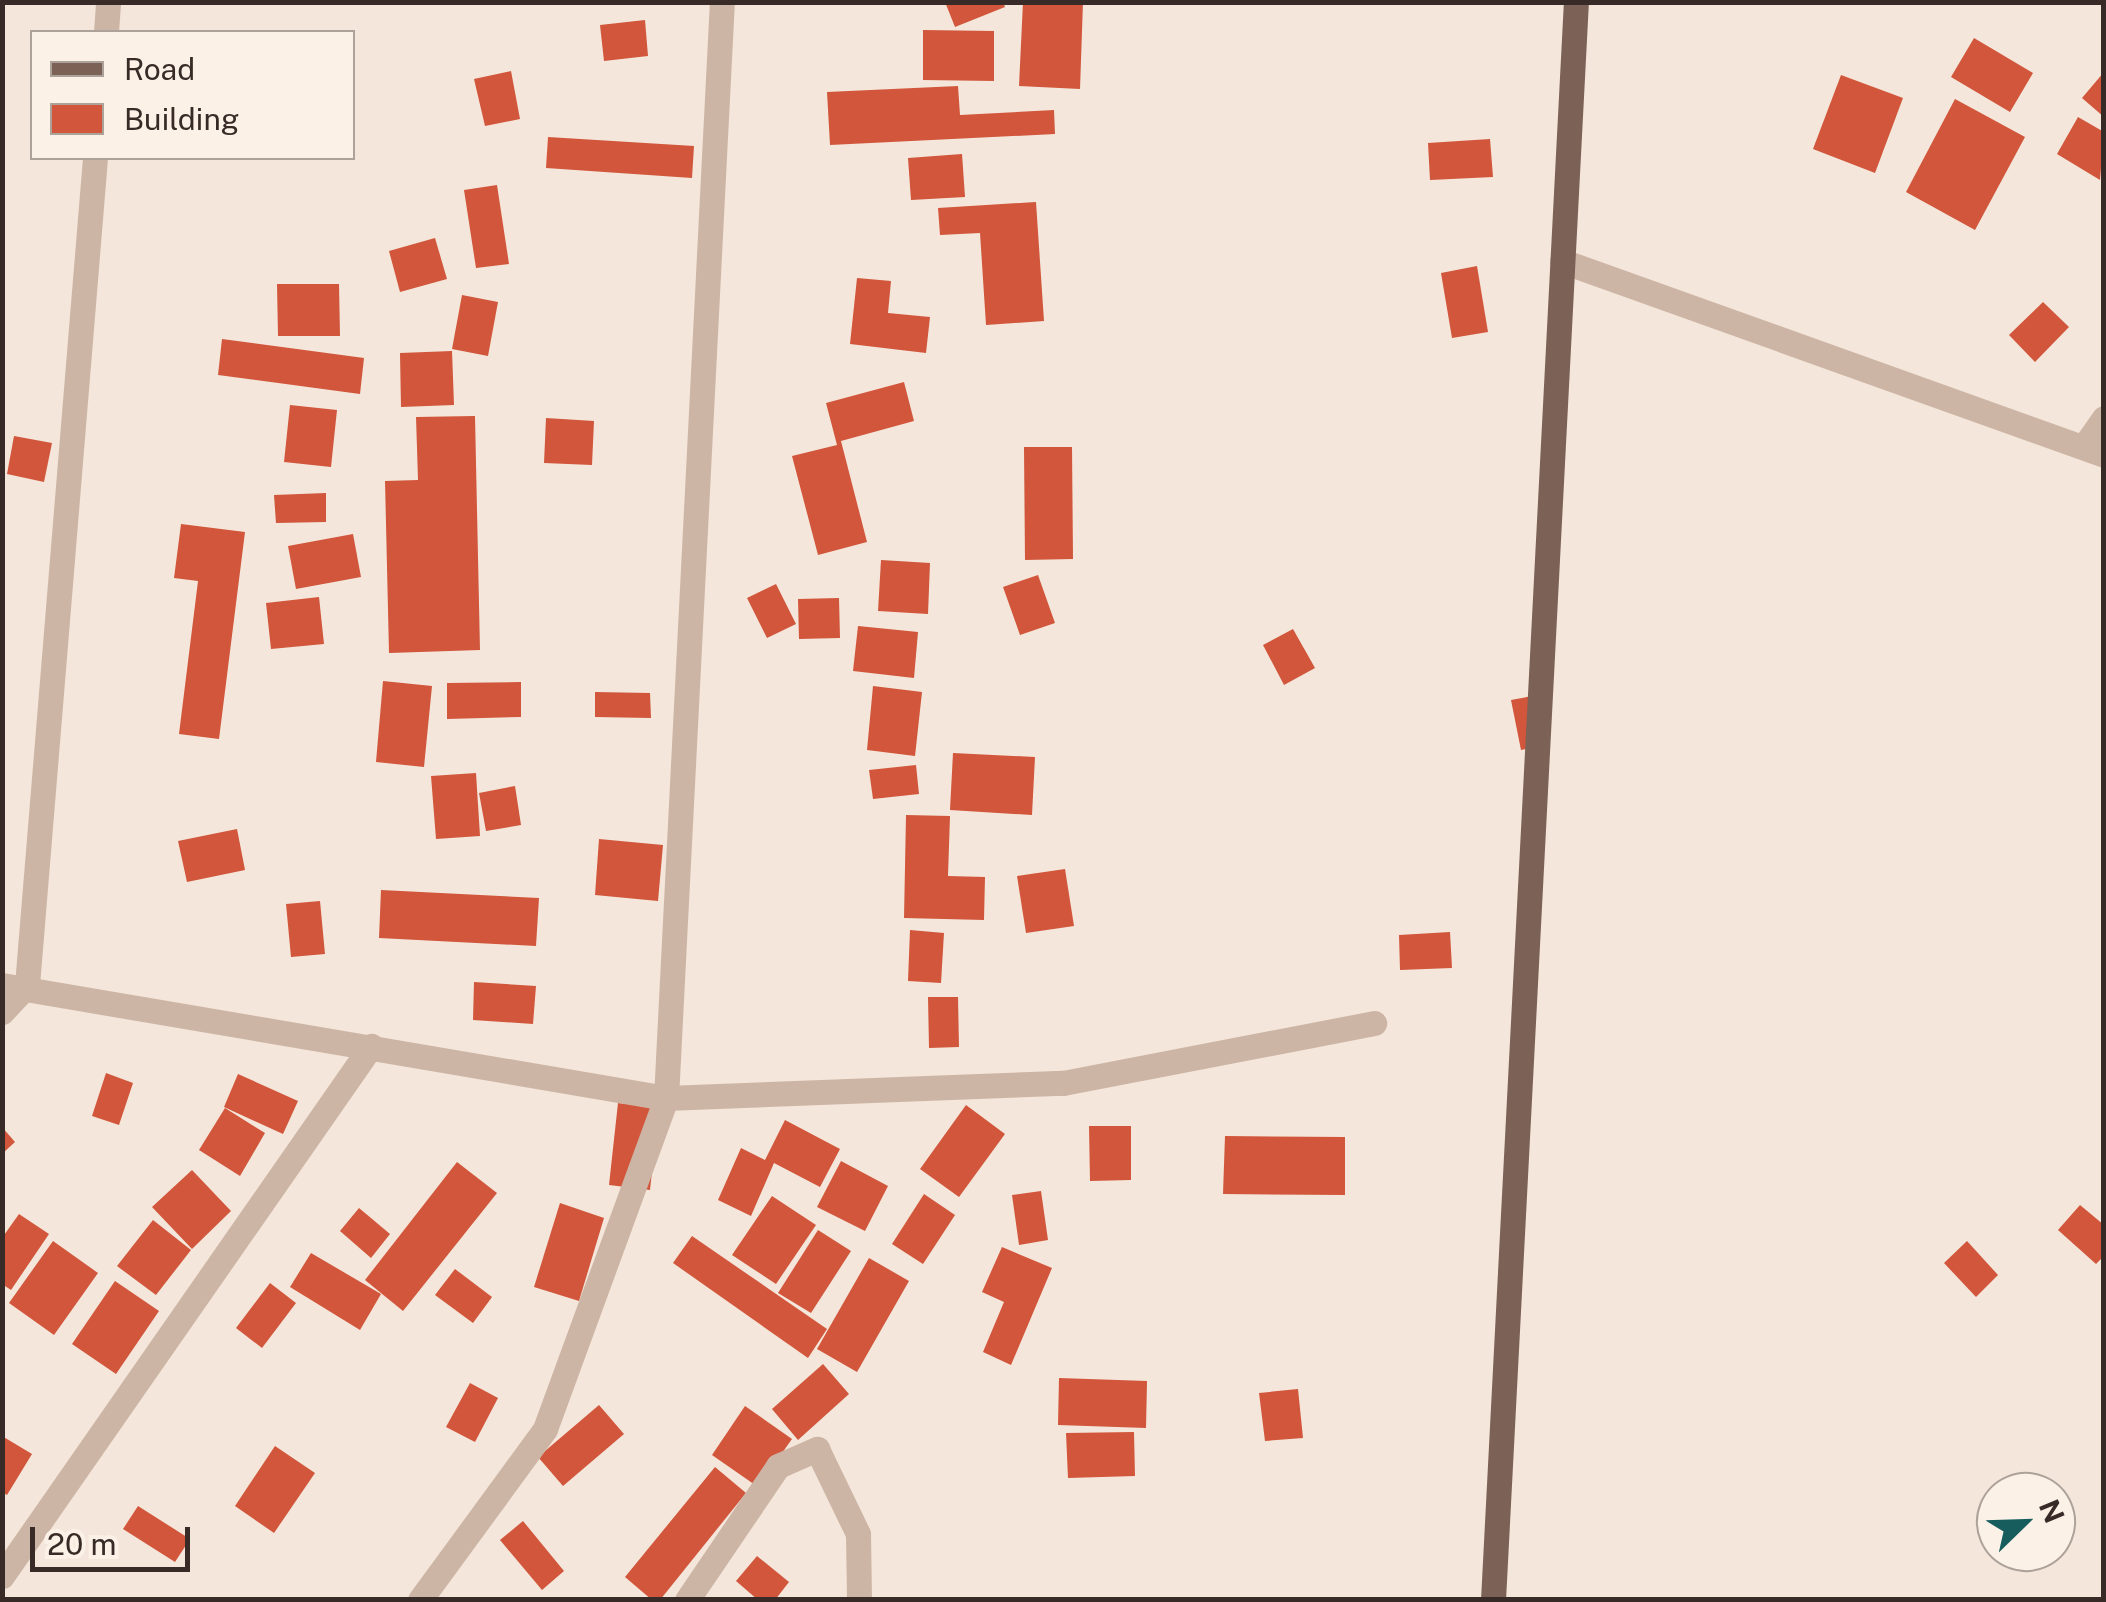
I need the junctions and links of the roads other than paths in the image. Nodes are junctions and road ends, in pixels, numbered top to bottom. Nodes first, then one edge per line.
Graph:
1 (108, 2) edge
2 (722, 2) edge
3 (1576, 2) edge
4 (106, 30) edge
5 (95, 160) edge
6 (1562, 261) junction
7 (2104, 418) edge
8 (2094, 450) edge
9 (15, 985) edge
10 (2, 1012) edge
11 (1374, 1022) dead end
12 (371, 1046) junction
13 (666, 1098) junction
14 (2, 1576) edge
15 (420, 1600) edge
16 (688, 1600) edge
17 (859, 1600) edge
18 (1493, 1600) edge

1 - 4 street
2 - 13 street
3 - 6 main road
5 - 9 street
6 - 8 street
6 - 18 main road
7 - 8 street
9 - 10 street
9 - 12 street
11 - 13 street
12 - 13 street
12 - 14 street
13 - 15 street
16 - 17 street

